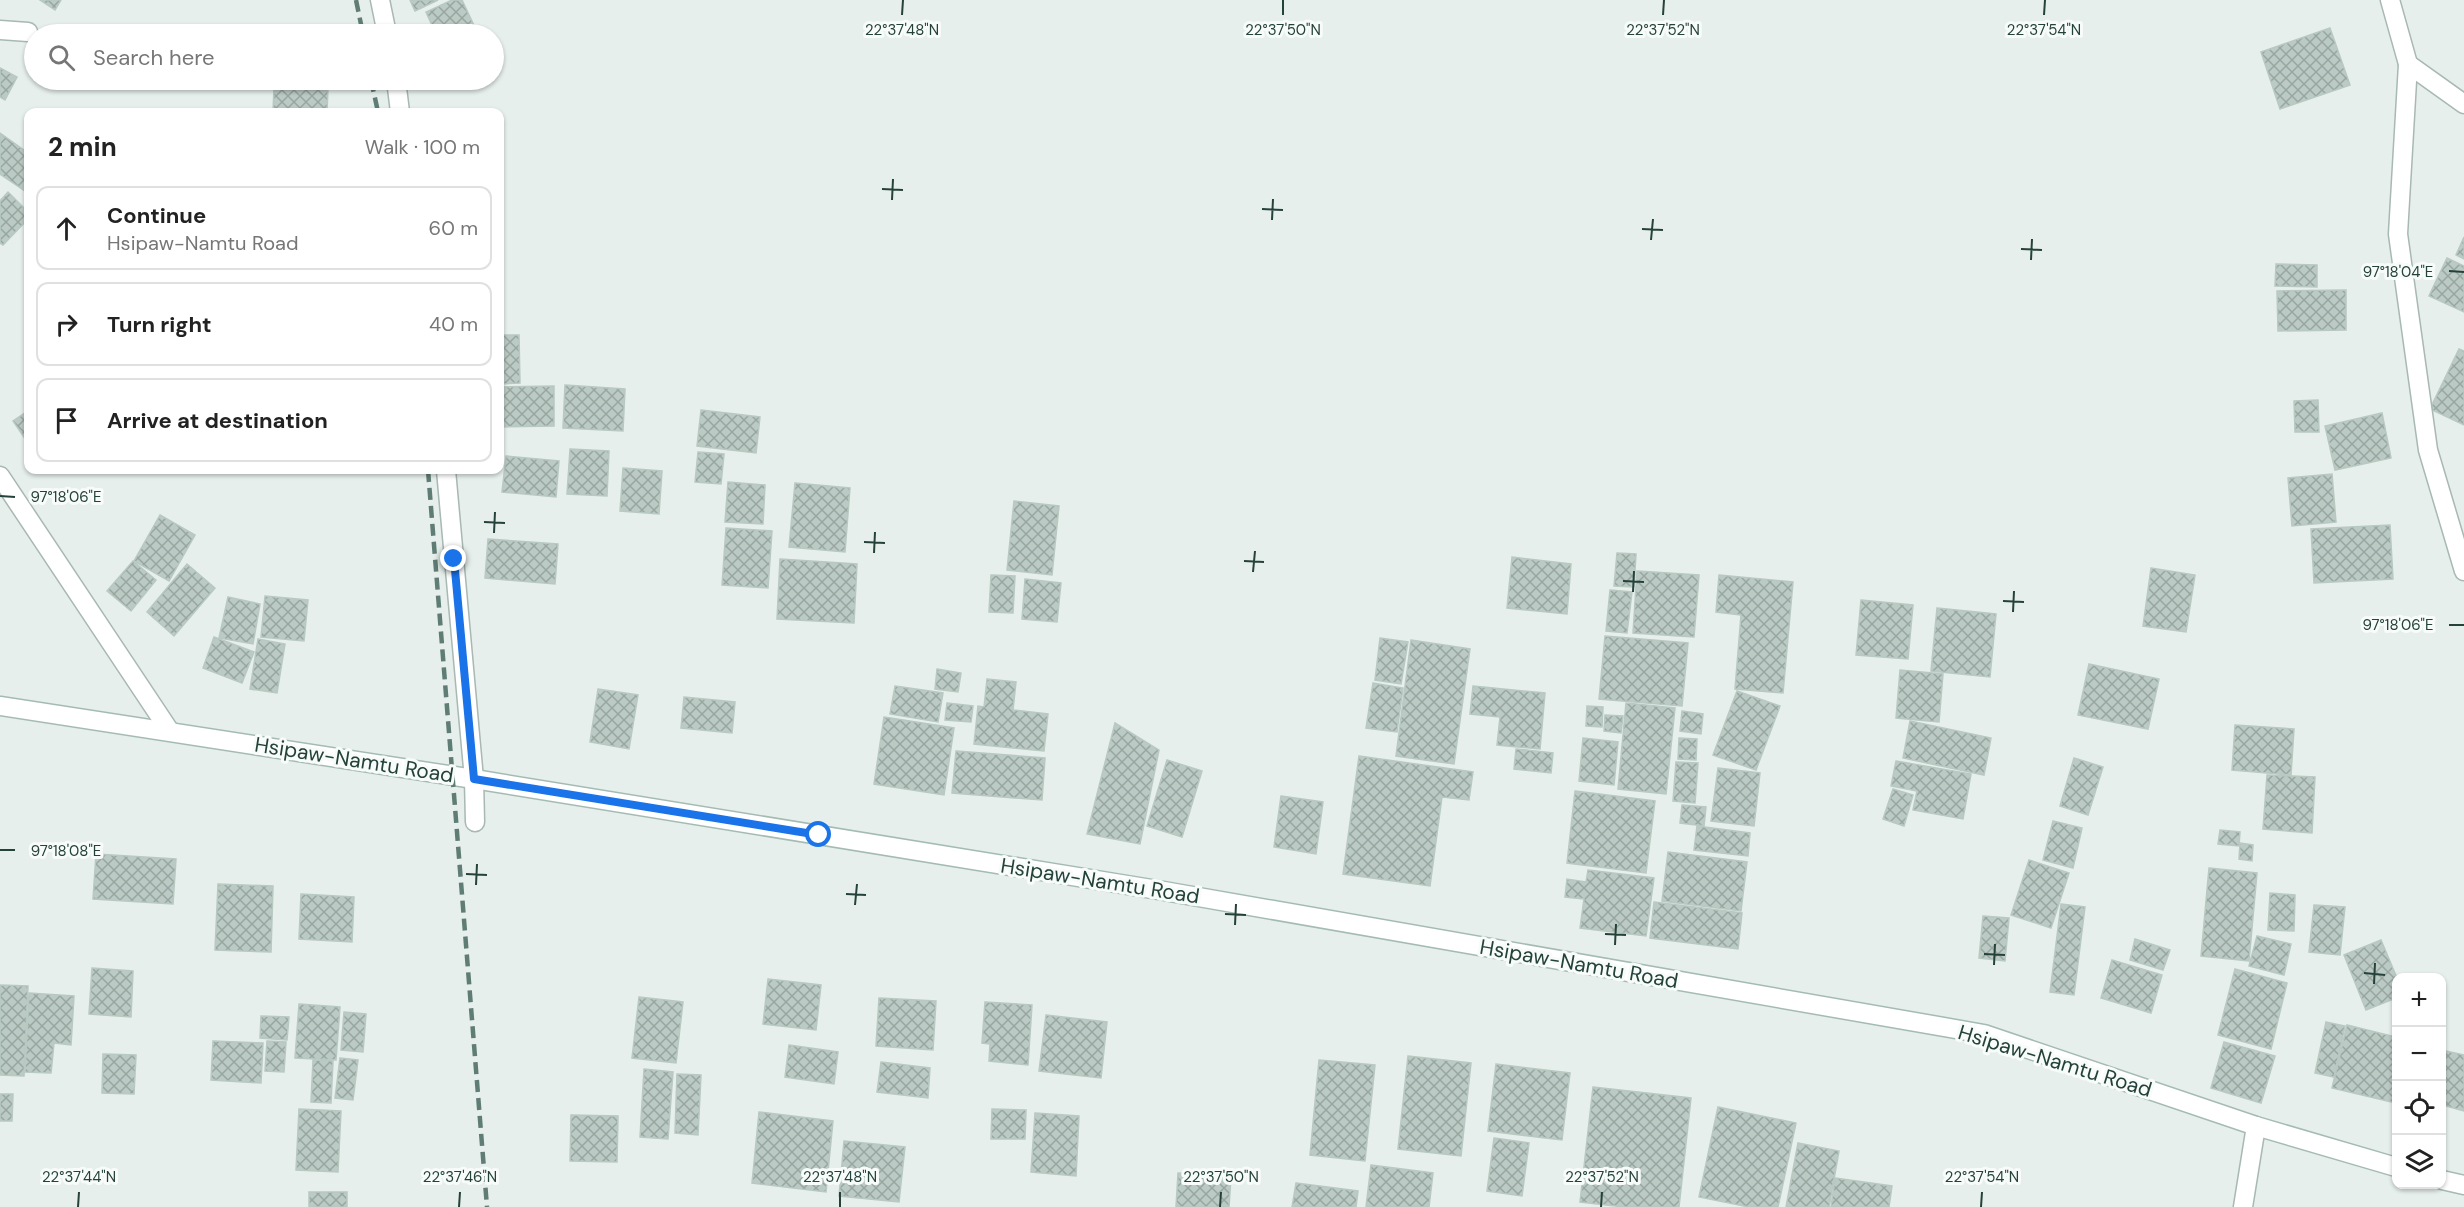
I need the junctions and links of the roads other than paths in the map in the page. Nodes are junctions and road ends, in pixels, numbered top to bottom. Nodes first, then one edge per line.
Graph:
1 (380, 0) edge
2 (2390, 0) edge
3 (385, 24) edge
4 (0, 30) edge
5 (24, 32) edge
6 (2408, 64) junction
7 (397, 90) edge
8 (2464, 104) edge
9 (400, 108) edge
10 (446, 474) edge
11 (0, 476) edge
12 (2464, 571) edge
13 (0, 706) edge
14 (169, 730) junction
15 (474, 779) junction
16 (476, 822) dead end
17 (2256, 1126) junction
18 (2392, 1166) edge
19 (2446, 1181) edge
20 (2464, 1185) edge
21 (2243, 1207) edge

1 - 3 main road
2 - 6 main road
4 - 5 main road
6 - 8 main road
6 - 12 main road
7 - 9 main road
10 - 15 main road
11 - 14 main road
13 - 14 main road, Hsipaw-Namtu Road
14 - 15 main road, Hsipaw-Namtu Road
15 - 16 main road
15 - 17 main road, Hsipaw-Namtu Road
17 - 18 main road, Hsipaw-Namtu Road
17 - 21 main road
19 - 20 main road

